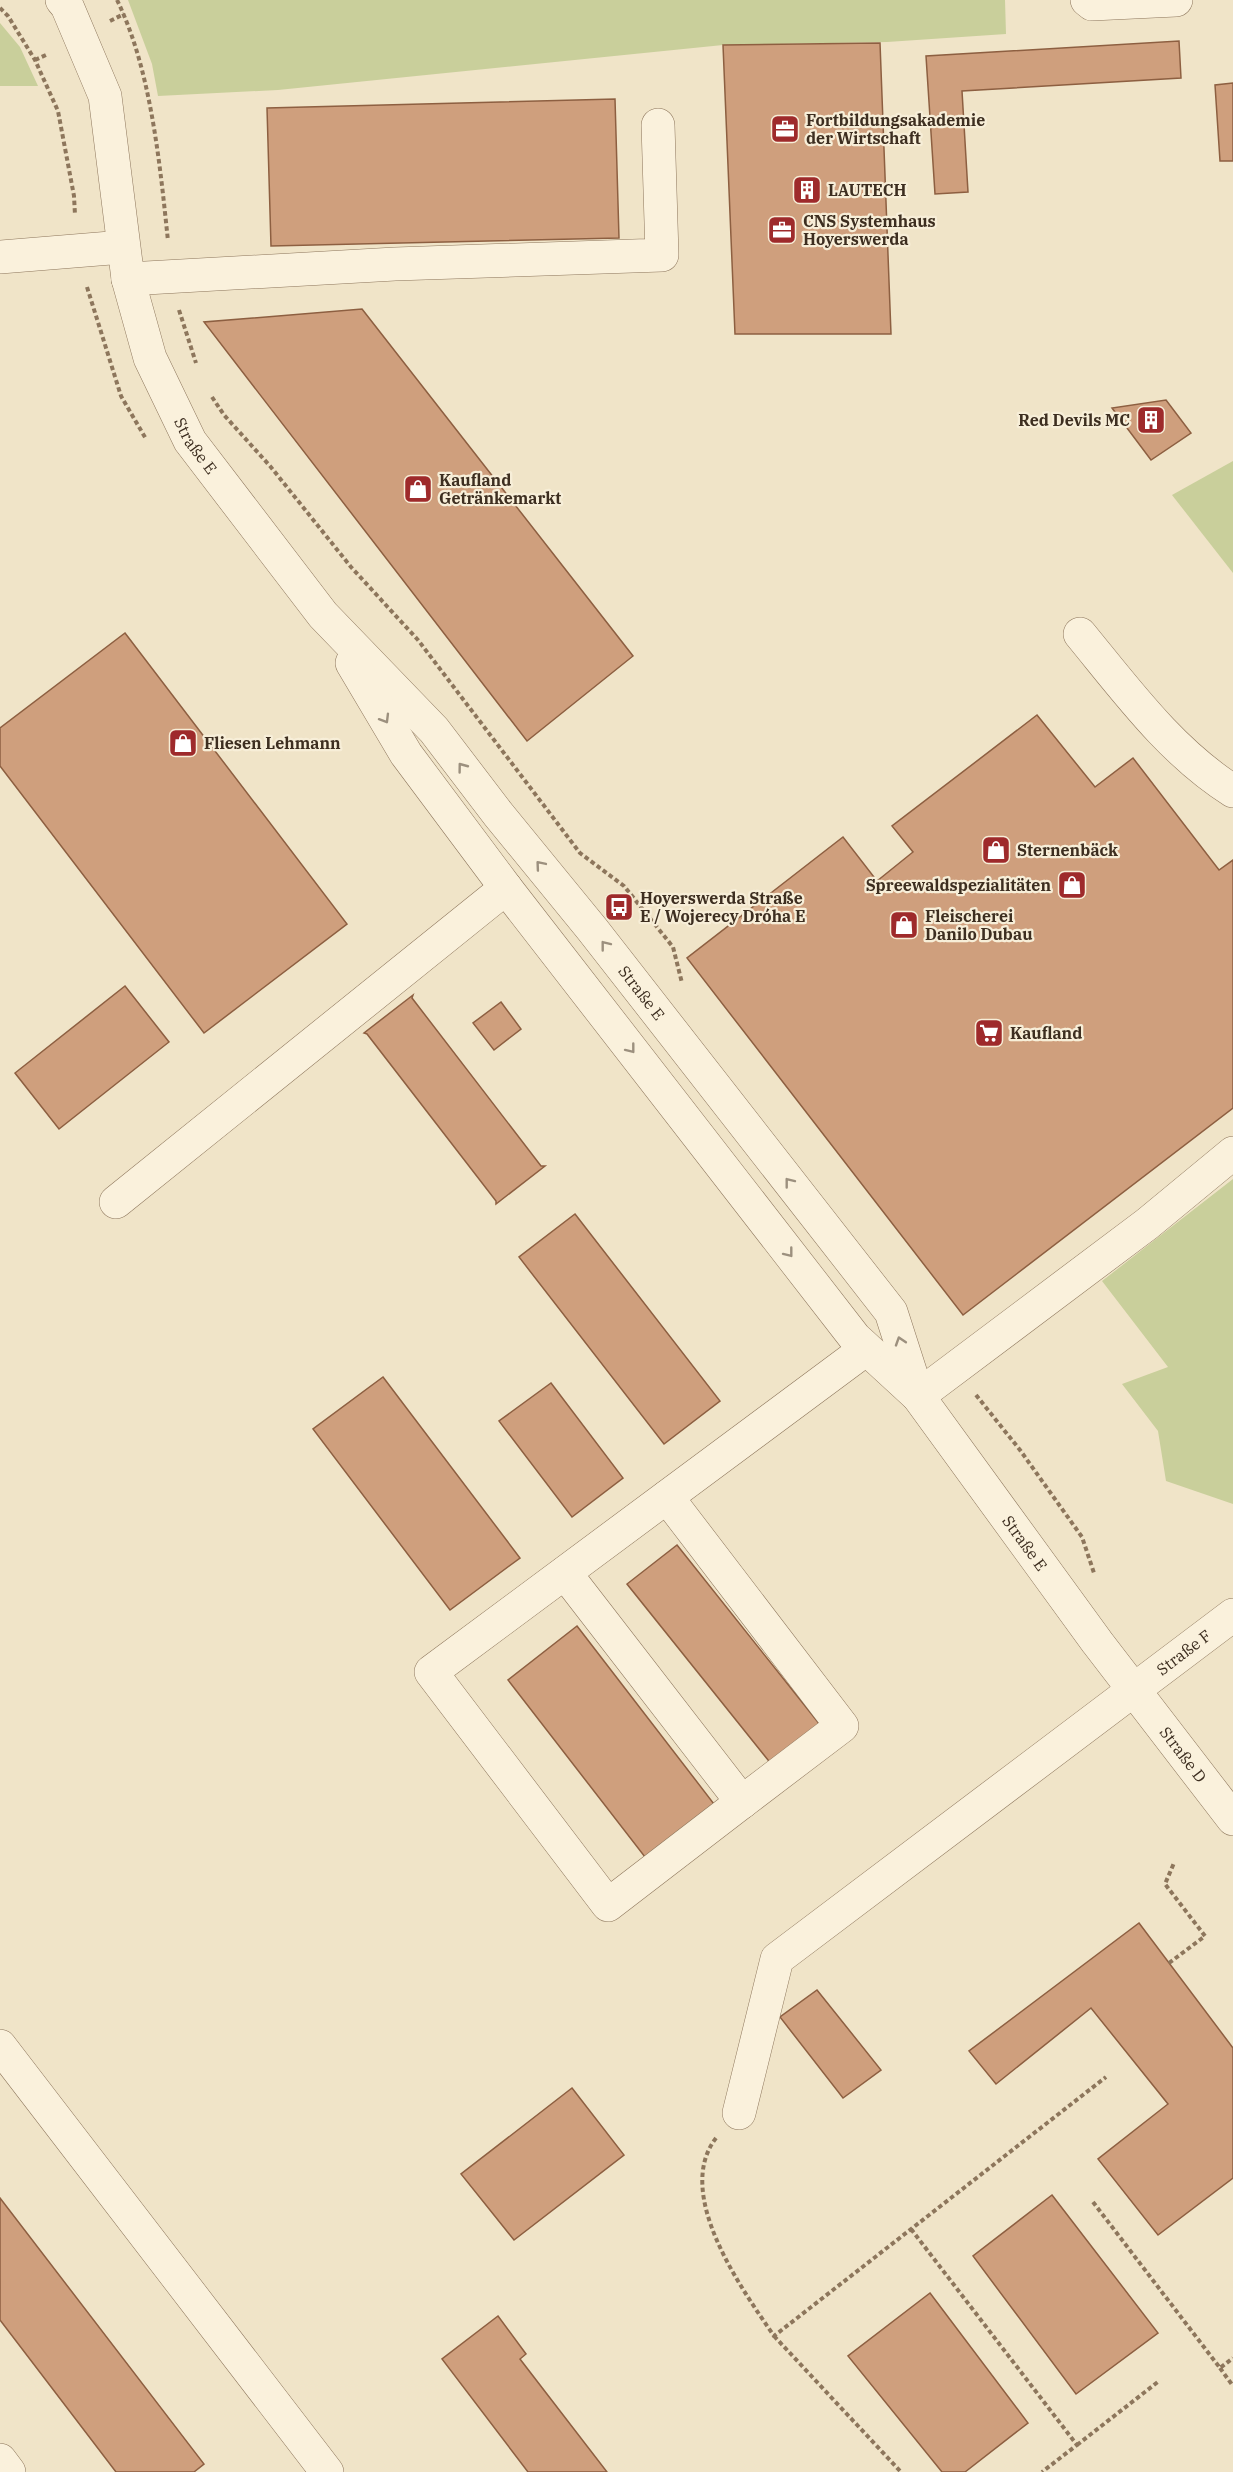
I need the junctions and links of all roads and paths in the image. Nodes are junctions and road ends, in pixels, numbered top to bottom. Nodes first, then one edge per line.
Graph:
1 (62, 0) edge
2 (117, 0) edge
3 (1087, 0) edge
4 (1176, 0) edge
5 (658, 125) dead end
6 (123, 247) junction
7 (0, 257) edge
8 (171, 276) junction
9 (128, 279) junction
10 (199, 373) dead end
11 (208, 391) dead end
12 (323, 615) junction
13 (1080, 634) dead end
14 (1233, 791) edge
15 (506, 888) junction
16 (684, 992) dead end
17 (1233, 1153) edge
18 (116, 1202) dead end
19 (866, 1349) junction
20 (955, 1369) junction
21 (918, 1396) junction
22 (667, 1497) junction
23 (565, 1573) junction
24 (1097, 1581) dead end
25 (1233, 1614) edge
26 (1133, 1690) junction
27 (742, 1802) junction
28 (1233, 1819) edge
29 (1174, 1863) dead end
30 (1169, 1963) dead end
31 (0, 2046) edge
32 (1106, 2078) dead end
33 (739, 2113) joint
34 (1093, 2202) dead end
35 (911, 2229) junction
36 (774, 2336) junction
37 (1233, 2358) edge
38 (1220, 2368) junction
39 (1159, 2381) dead end
40 (1233, 2386) edge
41 (1077, 2445) junction
42 (0, 2460) edge
43 (9, 2472) edge
44 (327, 2472) edge
45 (901, 2472) edge
46 (1042, 2472) edge

1 - 6 street, Straße E
2 - 8 path
3 - 4 street
5 - 8 street
6 - 7 street
6 - 9 street, Straße E
8 - 9 street
8 - 10 path
9 - 12 street, Straße E
11 - 16 path
12 -> 15 street, Straße E
21 -> 12 street, Straße E
13 - 14 street
15 - 18 street
15 -> 19 street, Straße E
17 - 20 street
19 - 21 street, Straße E
19 - 22 street
20 - 21 street
20 - 24 path
21 - 26 street, Straße E
22 - 23 street
22 - 27 street
23 - 27 street
23 - 27 street
25 - 26 street, Straße F
26 - 28 street, Straße D
26 - 33 street, Straße F
29 - 30 path
31 - 44 street
32 - 35 path
33 - 36 path
34 - 38 path
35 - 36 path
35 - 41 path
36 - 45 path
37 - 38 path
38 - 40 path
39 - 41 path
41 - 46 path
42 - 43 street

